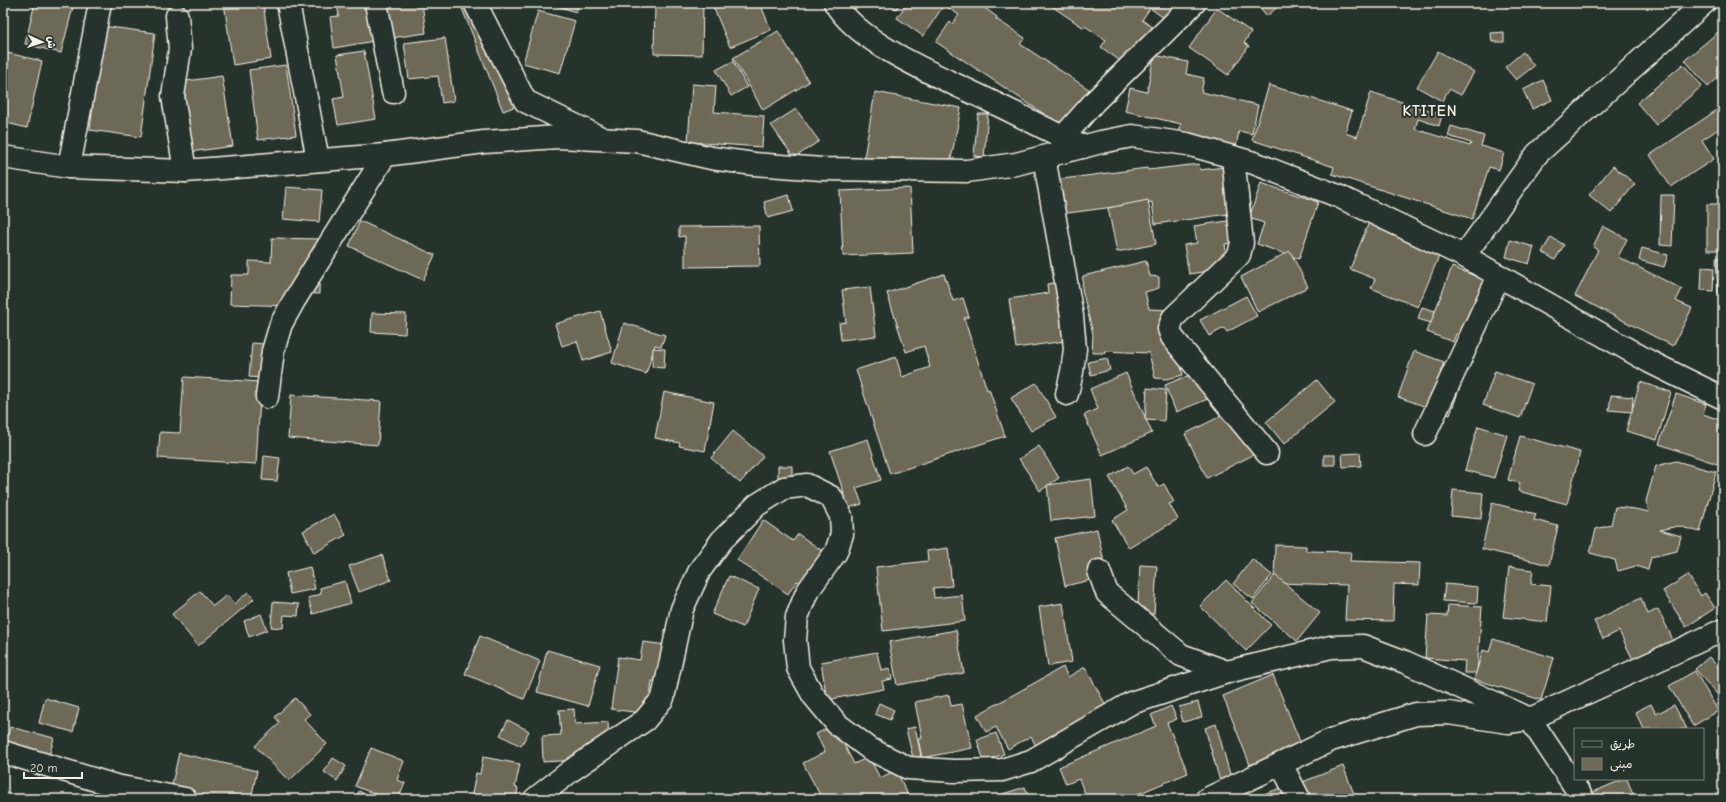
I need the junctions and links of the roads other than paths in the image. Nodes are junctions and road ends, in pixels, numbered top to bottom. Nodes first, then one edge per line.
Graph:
1 (100, 3) edge
2 (288, 3) edge
3 (376, 3) edge
4 (475, 3) edge
5 (835, 3) edge
6 (1194, 3) edge
7 (1704, 3) edge
8 (177, 16) dead end
9 (394, 92) dead end
10 (1063, 137) junction
11 (602, 139) junction
12 (1083, 147) junction
13 (385, 155) junction
14 (3, 157) edge
15 (1044, 157) junction
16 (1233, 157) junction
17 (318, 160) junction
18 (69, 166) junction
19 (185, 170) junction
20 (1464, 256) junction
21 (1499, 276) junction
22 (1067, 394) dead end
23 (267, 397) dead end
24 (1723, 398) edge
25 (1425, 434) dead end
26 (1268, 452) dead end
27 (1099, 571) dead end
28 (1723, 630) edge
29 (1228, 672) junction
30 (1530, 719) junction
31 (3, 752) edge
32 (1281, 764) junction
33 (185, 799) edge
34 (535, 799) edge
35 (1207, 799) edge
36 (1298, 799) edge
37 (1583, 799) edge

1 - 18 street
2 - 17 street
3 - 9 street
4 - 11 street
5 - 10 street
6 - 10 street
7 - 20 street
8 - 19 street
10 - 12 street
11 - 13 street
11 - 15 street
12 - 15 street
12 - 16 street
13 - 17 street
13 - 23 street
14 - 18 street
15 - 22 street
16 - 20 street
16 - 26 street
17 - 19 street
18 - 19 street
20 - 21 street
21 - 24 street
21 - 25 street
27 - 29 street
28 - 30 street
29 - 30 street
29 - 34 street
30 - 32 street
30 - 37 street
31 - 33 street
32 - 35 street
32 - 36 street

